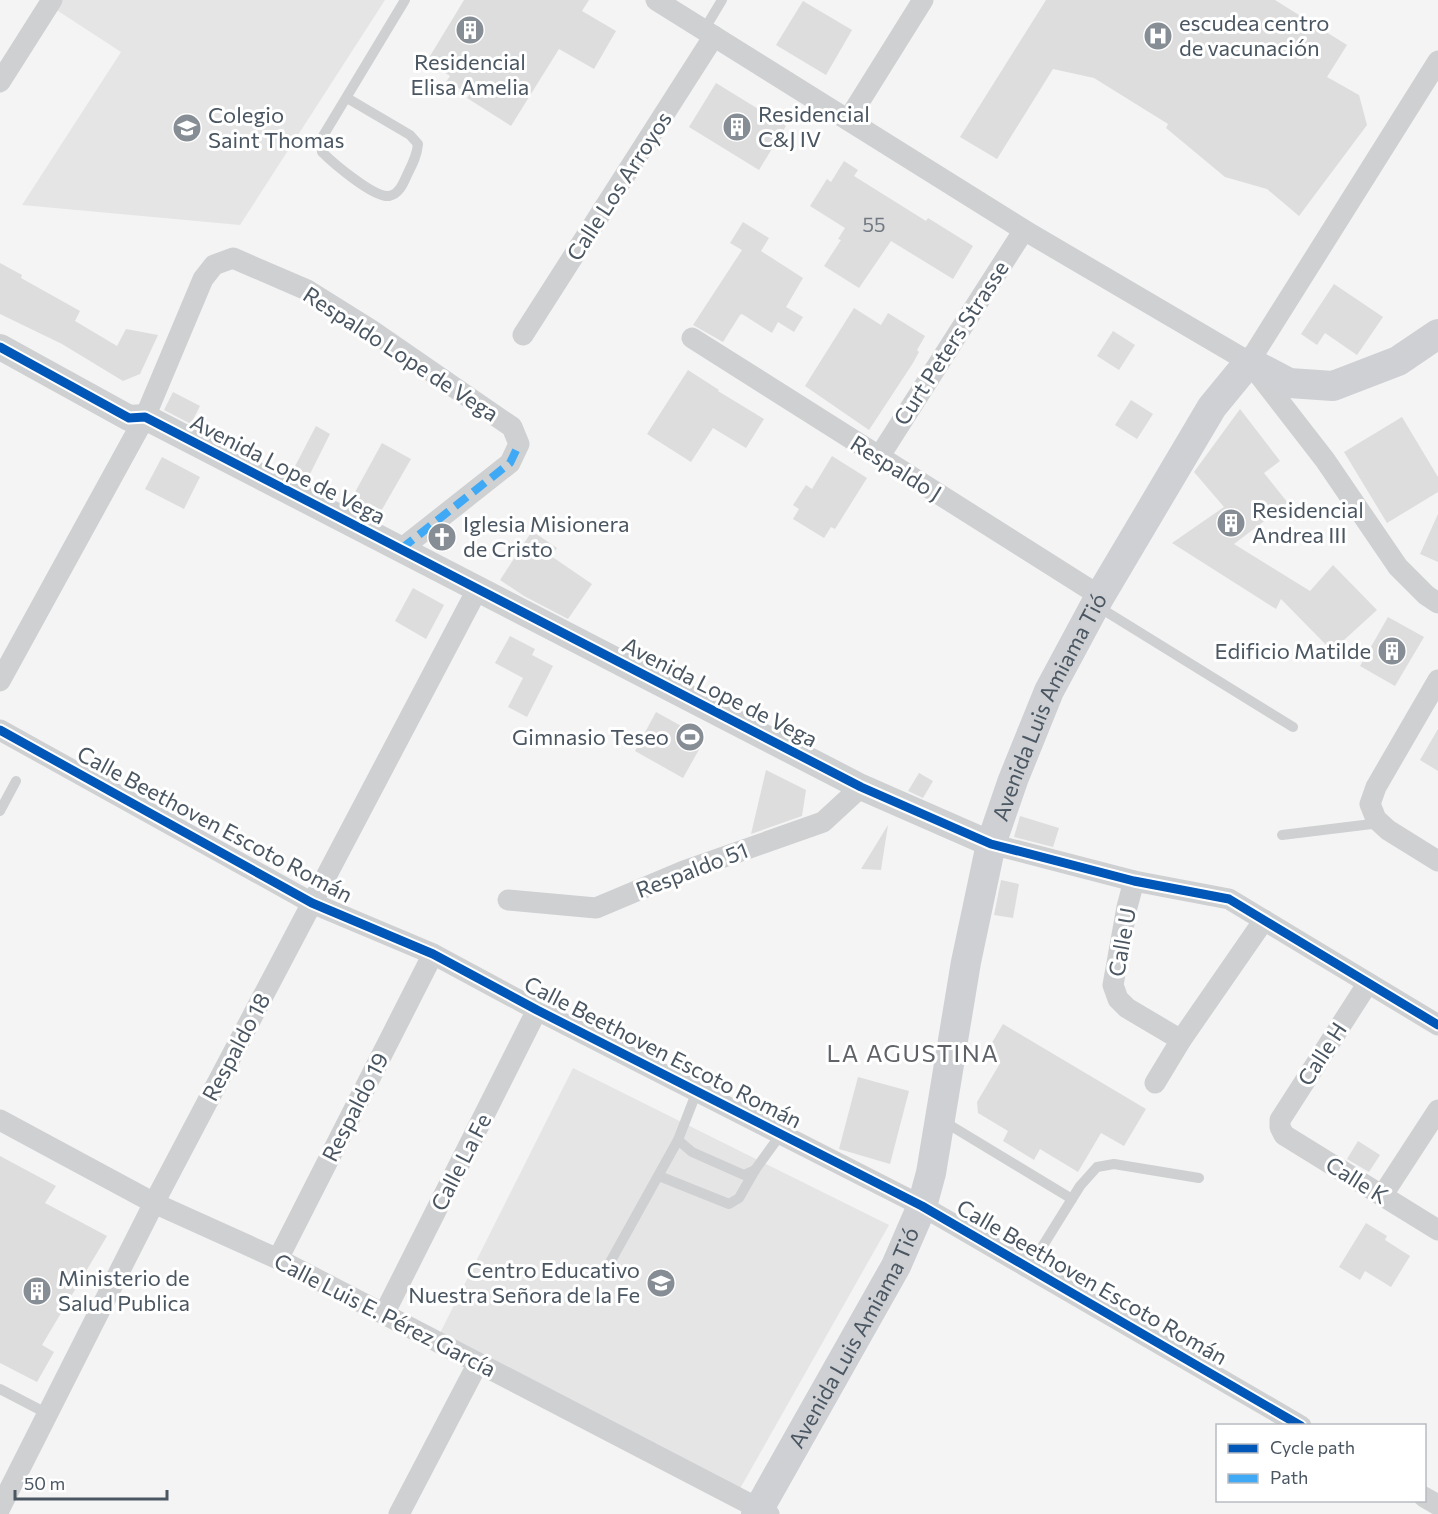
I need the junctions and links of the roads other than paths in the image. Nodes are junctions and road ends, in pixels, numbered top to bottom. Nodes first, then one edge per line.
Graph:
1 (52, 0) edge
2 (405, 0) edge
3 (656, 0) edge
4 (722, 0) edge
5 (923, 0) edge
6 (709, 33) junction
7 (1438, 61) edge
8 (0, 82) edge
9 (346, 98) junction
10 (848, 120) junction
11 (1024, 230) junction
12 (0, 329) edge
13 (1438, 334) edge
14 (524, 335) dead end
15 (692, 338) dead end
16 (0, 347) edge
17 (1249, 362) junction
18 (145, 417) junction
19 (879, 457) junction
20 (401, 549) junction
21 (478, 588) junction
22 (1097, 601) junction
23 (1438, 603) edge
24 (1438, 680) edge
25 (0, 681) edge
26 (1293, 727) dead end
27 (0, 730) edge
28 (15, 781) dead end
29 (861, 787) junction
30 (0, 811) edge
31 (1381, 824) junction
32 (1282, 834) dead end
33 (991, 844) junction
34 (1438, 861) edge
35 (1134, 881) junction
36 (508, 900) dead end
37 (312, 903) junction
38 (1264, 920) junction
39 (433, 954) junction
40 (1368, 983) junction
41 (537, 1010) junction
42 (1438, 1025) edge
43 (1181, 1040) junction
44 (1155, 1083) dead end
45 (697, 1091) junction
46 (1438, 1110) edge
47 (0, 1120) edge
48 (940, 1120) junction
49 (1280, 1127) joint
50 (781, 1134) junction
51 (678, 1140) junction
52 (755, 1170) junction
53 (658, 1176) junction
54 (1199, 1178) dead end
55 (1382, 1196) junction
56 (1072, 1199) junction
57 (154, 1203) junction
58 (922, 1206) junction
59 (1438, 1230) edge
60 (278, 1260) junction
61 (608, 1266) dead end
62 (1029, 1268) junction
63 (384, 1314) junction
64 (478, 1363) junction
65 (0, 1389) edge
66 (48, 1414) junction
67 (1299, 1424) edge
68 (0, 1508) edge
69 (762, 1512) edge
70 (399, 1514) edge

1 - 8 street
2 - 9 lane
3 - 6 street
4 - 6 lane
5 - 10 street
6 - 10 street
6 - 14 street, Calle Los Arroyos
7 - 17 street
9 - 9 lane
10 - 11 street
11 - 17 street
11 - 19 street, Curt Peters Strasse
12 - 18 street, Avenida Lope de Vega
13 - 17 main road
15 - 19 street, Respaldo J
16 - 18 street, Avenida Lope de Vega
17 - 22 main road, Avenida Luis Amiama Tió
17 - 23 street
18 - 20 street, Avenida Lope de Vega
18 - 20 street, Respaldo Lope de Vega
18 - 25 street, Respaldo Lope de Vega
19 - 22 street, Respaldo J
20 - 21 street, Avenida Lope de Vega
21 - 29 street, Avenida Lope de Vega
21 - 37 street, Respaldo 18
22 - 26 lane
22 - 33 main road, Avenida Luis Amiama Tió
24 - 31 street
27 - 37 street, Calle Beethoven Escoto Román
28 - 30 lane
29 - 33 street, Avenida Lope de Vega
29 - 36 street, Respaldo 51
31 - 32 lane
31 - 34 street
33 - 35 street, Avenida Lope de Vega
33 - 48 main road, Avenida Luis Amiama Tió
35 - 38 street, Avenida Lope de Vega
35 - 43 street, Calle U
37 - 39 street, Calle Beethoven Escoto Román
37 - 57 street, Respaldo 18
38 - 40 street, Avenida Lope de Vega
38 - 43 street
39 - 41 street, Calle Beethoven Escoto Román
39 - 60 street, Respaldo 19
40 - 42 street, Avenida Lope de Vega
40 - 49 street, Calle H
41 - 45 street, Calle Beethoven Escoto Román
41 - 63 street, Calle La Fe
43 - 44 street
45 - 50 street, Calle Beethoven Escoto Román
45 - 51 lane
46 - 55 street
47 - 57 street, Calle Luis E. Pérez García
48 - 56 lane
48 - 58 main road, Avenida Luis Amiama Tió
49 - 55 street, Calle K
50 - 52 lane
50 - 58 street, Calle Beethoven Escoto Román
51 - 52 lane
51 - 53 lane
52 - 53 lane
53 - 61 lane
54 - 56 lane
55 - 59 street, Calle K
56 - 62 lane
57 - 60 street, Calle Luis E. Pérez García
57 - 66 street, Respaldo 18
58 - 62 street, Calle Beethoven Escoto Román
58 - 69 main road, Avenida Luis Amiama Tió
60 - 63 street, Calle Luis E. Pérez García
62 - 67 street, Calle Beethoven Escoto Román
63 - 64 street, Calle Luis E. Pérez García
64 - 69 street, Calle Luis E. Pérez García
64 - 70 street
65 - 66 lane
66 - 68 street, Respaldo 18

